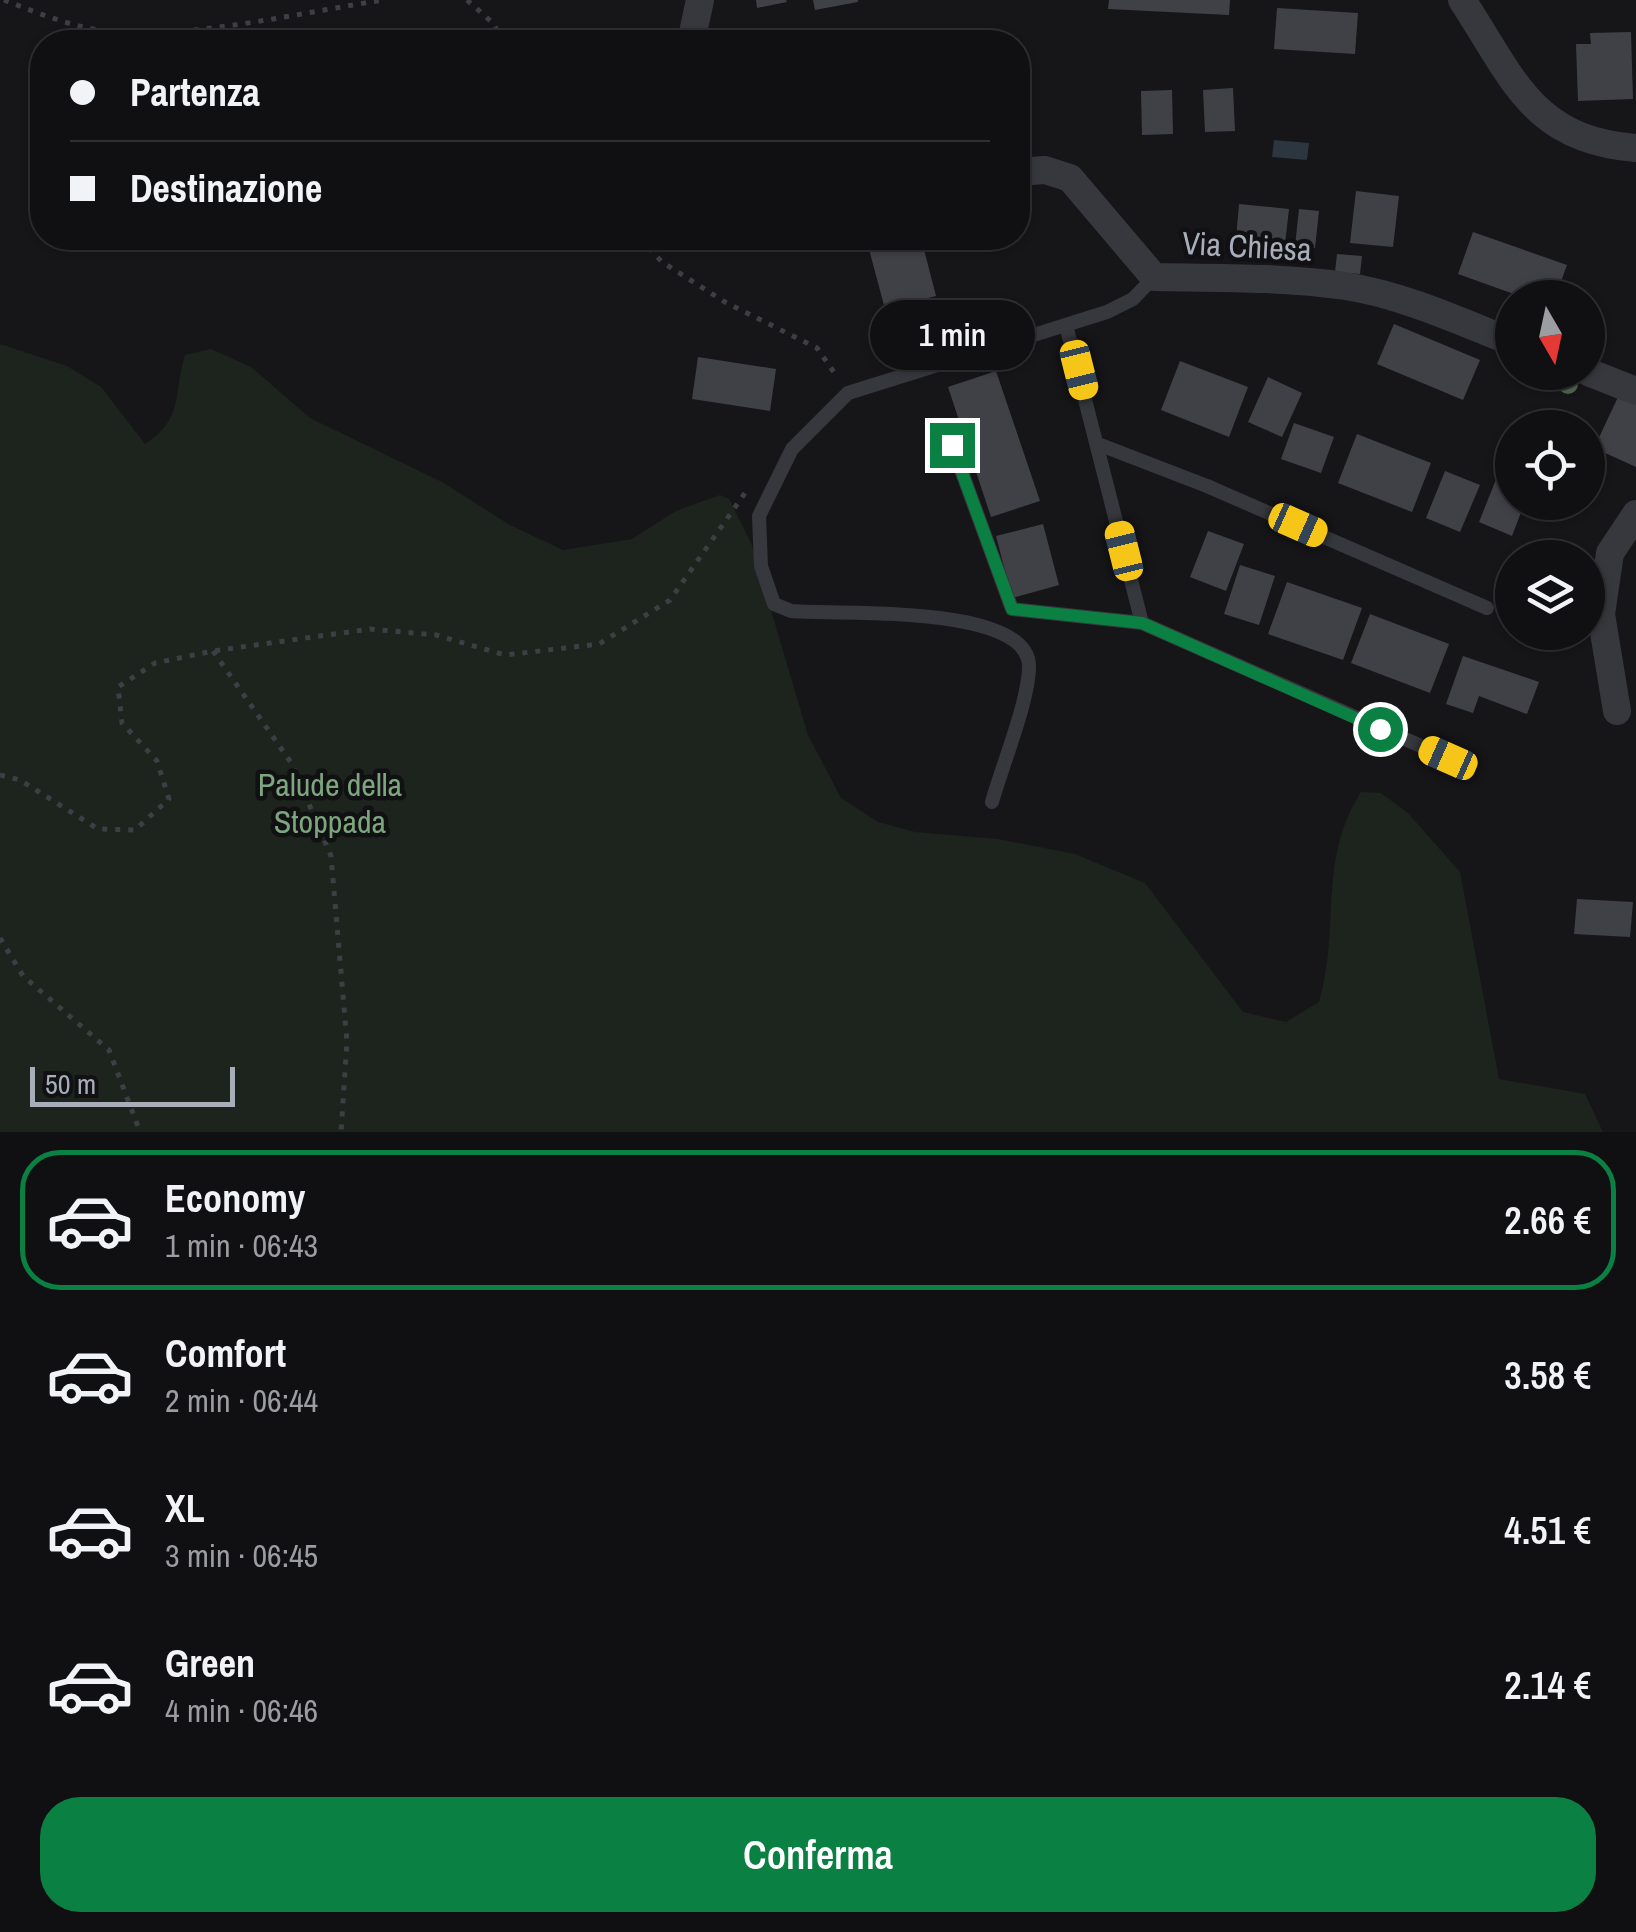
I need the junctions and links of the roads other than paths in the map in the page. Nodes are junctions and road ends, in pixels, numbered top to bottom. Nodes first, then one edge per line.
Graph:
1 (700, 0) edge
2 (1462, 0) edge
3 (693, 30) edge
4 (1636, 148) edge
5 (1030, 171) edge
6 (1154, 277) junction
7 (1066, 325) junction
8 (1495, 335) edge
9 (1605, 379) edge
10 (1636, 391) edge
11 (1098, 444) junction
12 (952, 445) dead end
13 (1636, 514) edge
14 (1487, 608) dead end
15 (1142, 623) junction
16 (1617, 710) dead end
17 (1448, 758) dead end
18 (992, 802) dead end

1 - 3 street
2 - 4 street
5 - 6 street, Via Chiesa
6 - 7 lane
6 - 8 street, Via Chiesa
7 - 11 lane
7 - 18 lane
9 - 10 street
11 - 14 lane
11 - 15 lane
12 - 15 lane
13 - 16 street
15 - 17 lane

